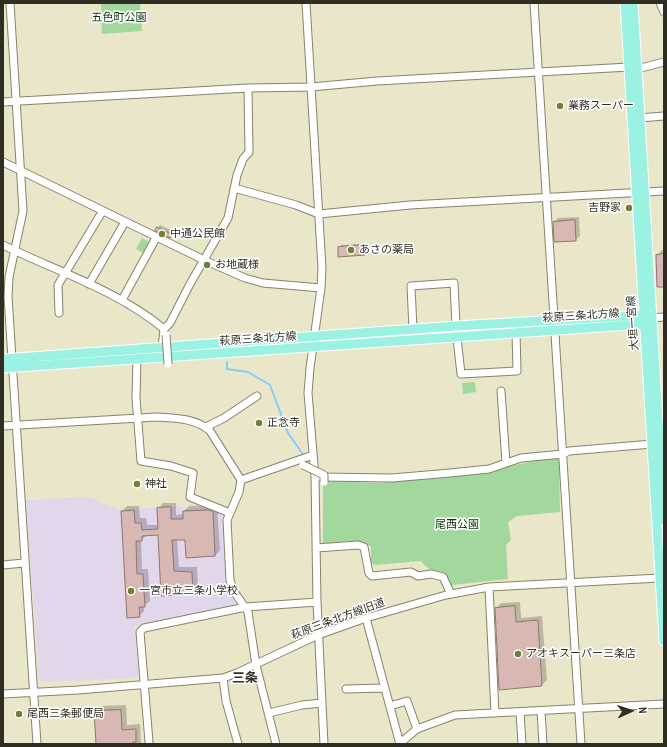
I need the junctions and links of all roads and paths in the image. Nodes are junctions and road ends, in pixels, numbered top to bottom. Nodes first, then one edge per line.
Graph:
1 (10, 3) edge
2 (306, 3) edge
3 (534, 3) edge
4 (625, 3) edge
5 (633, 3) edge
6 (660, 3) edge
7 (664, 12) edge
8 (664, 62) edge
9 (633, 68) junction
10 (537, 72) junction
11 (311, 87) junction
12 (248, 88) junction
13 (16, 101) junction
14 (3, 102) edge
15 (664, 116) edge
16 (639, 118) junction
17 (3, 162) edge
18 (20, 171) junction
19 (234, 188) junction
20 (664, 191) edge
21 (641, 192) junction
22 (546, 198) junction
23 (102, 212) junction
24 (319, 214) junction
25 (124, 222) junction
26 (156, 238) junction
27 (3, 245) edge
28 (14, 251) junction
29 (204, 260) junction
30 (66, 274) junction
31 (89, 284) junction
32 (321, 288) junction
33 (5, 293) edge
34 (122, 300) junction
35 (59, 313) dead end
36 (664, 317) edge
37 (647, 319) junction
38 (555, 325) junction
39 (456, 326) junction
40 (413, 329) junction
41 (165, 332) junction
42 (516, 332) junction
43 (315, 337) junction
44 (457, 338) junction
45 (313, 347) junction
46 (162, 348) junction
47 (137, 359) junction
48 (7, 363) edge
49 (168, 364) dead end
50 (501, 391) dead end
51 (257, 396) dead end
52 (137, 418) junction
53 (15, 425) junction
54 (3, 426) edge
55 (206, 427) junction
56 (658, 444) edge
57 (563, 454) junction
58 (313, 455) junction
59 (506, 463) junction
60 (303, 465) dead end
61 (316, 477) junction
62 (241, 480) junction
63 (324, 482) dead end
64 (230, 513) junction
65 (664, 520) edge
66 (316, 548) junction
67 (24, 563) junction
68 (3, 565) edge
69 (662, 578) edge
70 (570, 582) junction
71 (489, 587) junction
72 (451, 594) junction
73 (316, 602) junction
74 (246, 607) junction
75 (366, 618) junction
76 (318, 635) junction
77 (664, 641) edge
78 (256, 664) junction
79 (223, 678) junction
80 (145, 686) junction
81 (385, 688) junction
82 (346, 689) dead end
83 (34, 692) junction
84 (3, 694) edge
85 (322, 703) junction
86 (664, 704) edge
87 (390, 706) junction
88 (579, 708) junction
89 (541, 711) junction
90 (520, 712) junction
91 (269, 713) junction
92 (495, 713) junction
93 (417, 729) junction
94 (148, 742) dead end
95 (37, 744) edge
96 (238, 744) edge
97 (276, 744) edge
98 (324, 744) edge
99 (400, 744) edge
100 (522, 744) edge
101 (543, 744) edge
102 (581, 744) edge

1 - 13 street
2 - 11 street
3 - 10 street
4 - 9 main road, 大垣一宮線
5 - 9 main road, 大垣一宮線
6 - 7 street
8 - 9 street
9 - 10 street
9 - 16 main road, 大垣一宮線
9 - 21 main road, 大垣一宮線
10 - 11 street
10 - 22 street
11 - 12 street
11 - 24 street
12 - 13 street
12 - 19 street
13 - 14 street
13 - 18 street
15 - 16 street
16 - 21 main road, 大垣一宮線
17 - 18 street
18 - 23 street
18 - 28 street
19 - 24 street
19 - 29 street
20 - 21 street
21 - 22 street
21 - 37 main road, 大垣一宮線
22 - 24 street
22 - 38 street
23 - 25 street
23 - 30 street
24 - 32 street
25 - 26 street
25 - 31 street
26 - 29 street
26 - 34 street
27 - 28 street
28 - 30 street
28 - 33 street
29 - 32 street
29 - 41 street
30 - 31 street
30 - 35 street
31 - 34 street
32 - 43 street
33 - 48 street
34 - 41 street
36 - 37 street
37 - 38 main road, 萩原三条北方線
37 - 56 main road, 大垣一宮線
38 - 39 main road, 萩原三条北方線
38 - 42 main road, 萩原三条北方線
38 - 57 street
39 - 40 main road, 萩原三条北方線
39 - 40 street
40 - 43 main road, 萩原三条北方線
41 - 46 street
41 - 49 street, bridge
42 - 44 main road, 萩原三条北方線
42 - 44 street
43 - 45 street
43 - 46 main road, 萩原三条北方線
44 - 45 main road, 萩原三条北方線
45 - 47 main road, 萩原三条北方線
45 - 58 street
46 - 48 main road, 萩原三条北方線
47 - 48 main road, 萩原三条北方線
47 - 52 street
48 - 53 street
50 - 59 street
51 - 55 street
52 - 53 street
52 - 55 street
52 - 64 street
53 - 54 street
53 - 67 street
55 - 62 street
56 - 57 street
56 - 65 main road, 大垣一宮線
56 - 69 main road, 大垣一宮線
57 - 59 street
57 - 70 street
58 - 61 street
58 - 62 street
59 - 61 street
60 - 63 street, bridge
61 - 66 street
62 - 64 street
64 - 74 street
66 - 72 street
66 - 73 street
67 - 68 street
67 - 83 street
69 - 70 street, 萩原三条北方線旧道
69 - 77 main road, 大垣一宮線
70 - 71 street, 萩原三条北方線旧道
70 - 88 street
71 - 72 street, 萩原三条北方線旧道
71 - 92 street
72 - 75 street, 萩原三条北方線旧道
73 - 74 street
73 - 76 street
74 - 78 street
74 - 80 street
75 - 76 street, 萩原三条北方線旧道
75 - 81 street
76 - 78 street, 萩原三条北方線旧道
76 - 85 street
78 - 79 street, 萩原三条北方線旧道
78 - 91 street
79 - 80 street, 萩原三条北方線旧道
79 - 96 street
80 - 83 street, 萩原三条北方線旧道
80 - 94 street
81 - 82 street
81 - 87 street
83 - 84 street, 萩原三条北方線旧道
83 - 95 street
85 - 91 street
85 - 98 street
86 - 88 street
87 - 93 street
87 - 99 street
88 - 89 street
88 - 102 street
89 - 90 street
89 - 101 street
90 - 92 street
90 - 100 street
91 - 97 street
92 - 93 street
93 - 99 street

